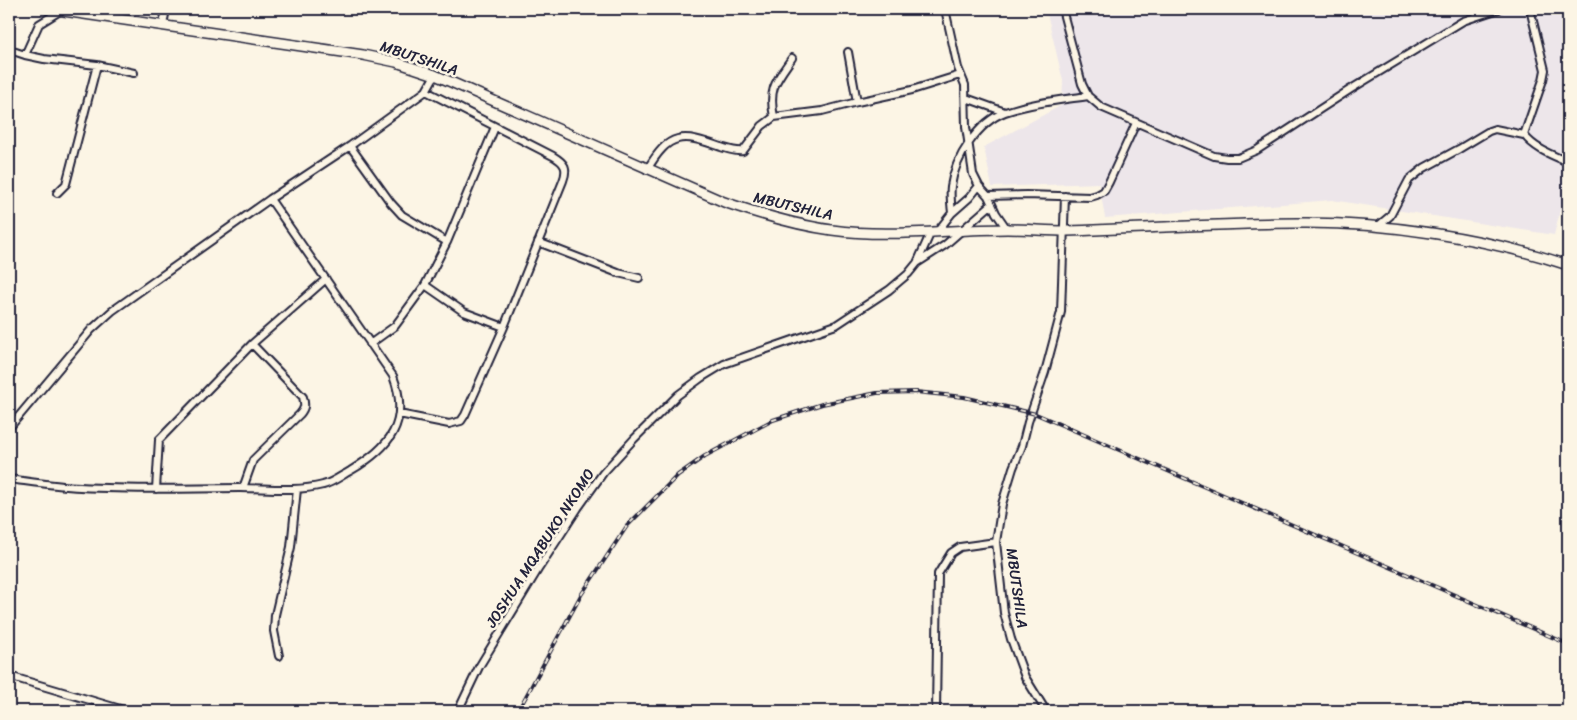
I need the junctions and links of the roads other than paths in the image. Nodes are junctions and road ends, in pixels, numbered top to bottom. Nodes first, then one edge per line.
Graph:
1 (50, 9) edge
2 (166, 9) edge
3 (945, 9) edge
4 (1062, 9) edge
5 (1499, 9) edge
6 (1530, 9) edge
7 (60, 10) junction
8 (163, 26) junction
9 (9, 51) edge
10 (848, 52) dead end
11 (25, 54) junction
12 (792, 58) dead end
13 (97, 65) junction
14 (134, 73) dead end
15 (435, 75) junction
16 (960, 75) junction
17 (426, 91) junction
18 (1088, 96) junction
19 (966, 98) junction
20 (856, 102) junction
21 (1005, 112) junction
22 (774, 117) junction
23 (1136, 123) junction
24 (495, 127) junction
25 (1524, 135) junction
26 (969, 141) junction
27 (350, 146) junction
28 (1568, 162) edge
29 (647, 170) junction
30 (979, 186) junction
31 (57, 193) dead end
32 (988, 196) junction
33 (1065, 196) junction
34 (270, 199) junction
35 (992, 204) junction
36 (952, 213) junction
37 (1378, 226) junction
38 (1007, 229) junction
39 (961, 231) junction
40 (1064, 231) junction
41 (934, 232) junction
42 (447, 242) junction
43 (538, 242) junction
44 (917, 263) junction
45 (1568, 265) edge
46 (638, 278) dead end
47 (326, 280) junction
48 (425, 285) junction
49 (504, 327) junction
50 (252, 344) junction
51 (370, 344) junction
52 (399, 414) junction
53 (9, 428) edge
54 (9, 479) edge
55 (243, 488) junction
56 (297, 489) junction
57 (156, 490) junction
58 (996, 542) junction
59 (279, 656) dead end
60 (9, 676) edge
61 (127, 711) edge
62 (458, 711) edge
63 (936, 711) edge
64 (1046, 711) edge

1 - 7 street, MBUTSHILA
2 - 8 street
3 - 16 street
4 - 18 street
5 - 23 street
6 - 25 street
7 - 8 street, MBUTSHILA
7 - 11 street
8 - 15 street, MBUTSHILA
9 - 11 street
10 - 20 street
11 - 13 street
12 - 22 street
13 - 14 street
13 - 31 street
15 - 17 street
15 - 29 street, MBUTSHILA
16 - 19 street
16 - 20 street
17 - 24 street
17 - 27 street
18 - 21 street
18 - 23 street
19 - 21 street
19 - 26 street
20 - 22 street
21 - 26 street
22 - 29 street
23 - 33 street
24 - 42 street
24 - 43 street
25 - 28 street
25 - 37 street
26 - 30 street
26 - 36 street
27 - 34 street
27 - 42 street
29 - 41 street, MBUTSHILA
30 - 32 street
30 - 36 street
32 - 33 street
32 - 35 street
33 - 40 street
34 - 47 street
34 - 53 street
35 - 38 street
35 - 39 street
36 - 41 street
37 - 40 street
37 - 45 street
38 - 39 street, MBUTSHILA
38 - 40 street, MBUTSHILA
39 - 41 street, MBUTSHILA
39 - 44 street
40 - 58 street, MBUTSHILA
41 - 44 street
42 - 48 street
43 - 46 street
43 - 49 street
44 - 62 street, JOSHUA MQABUKO NKOMO
47 - 50 street
47 - 51 street
48 - 49 street
48 - 51 street
49 - 52 street
50 - 55 street
50 - 57 street
51 - 52 street
52 - 56 street
54 - 57 street
55 - 56 street
55 - 57 street
56 - 59 street
58 - 63 street
58 - 64 street, MBUTSHILA
60 - 61 street

